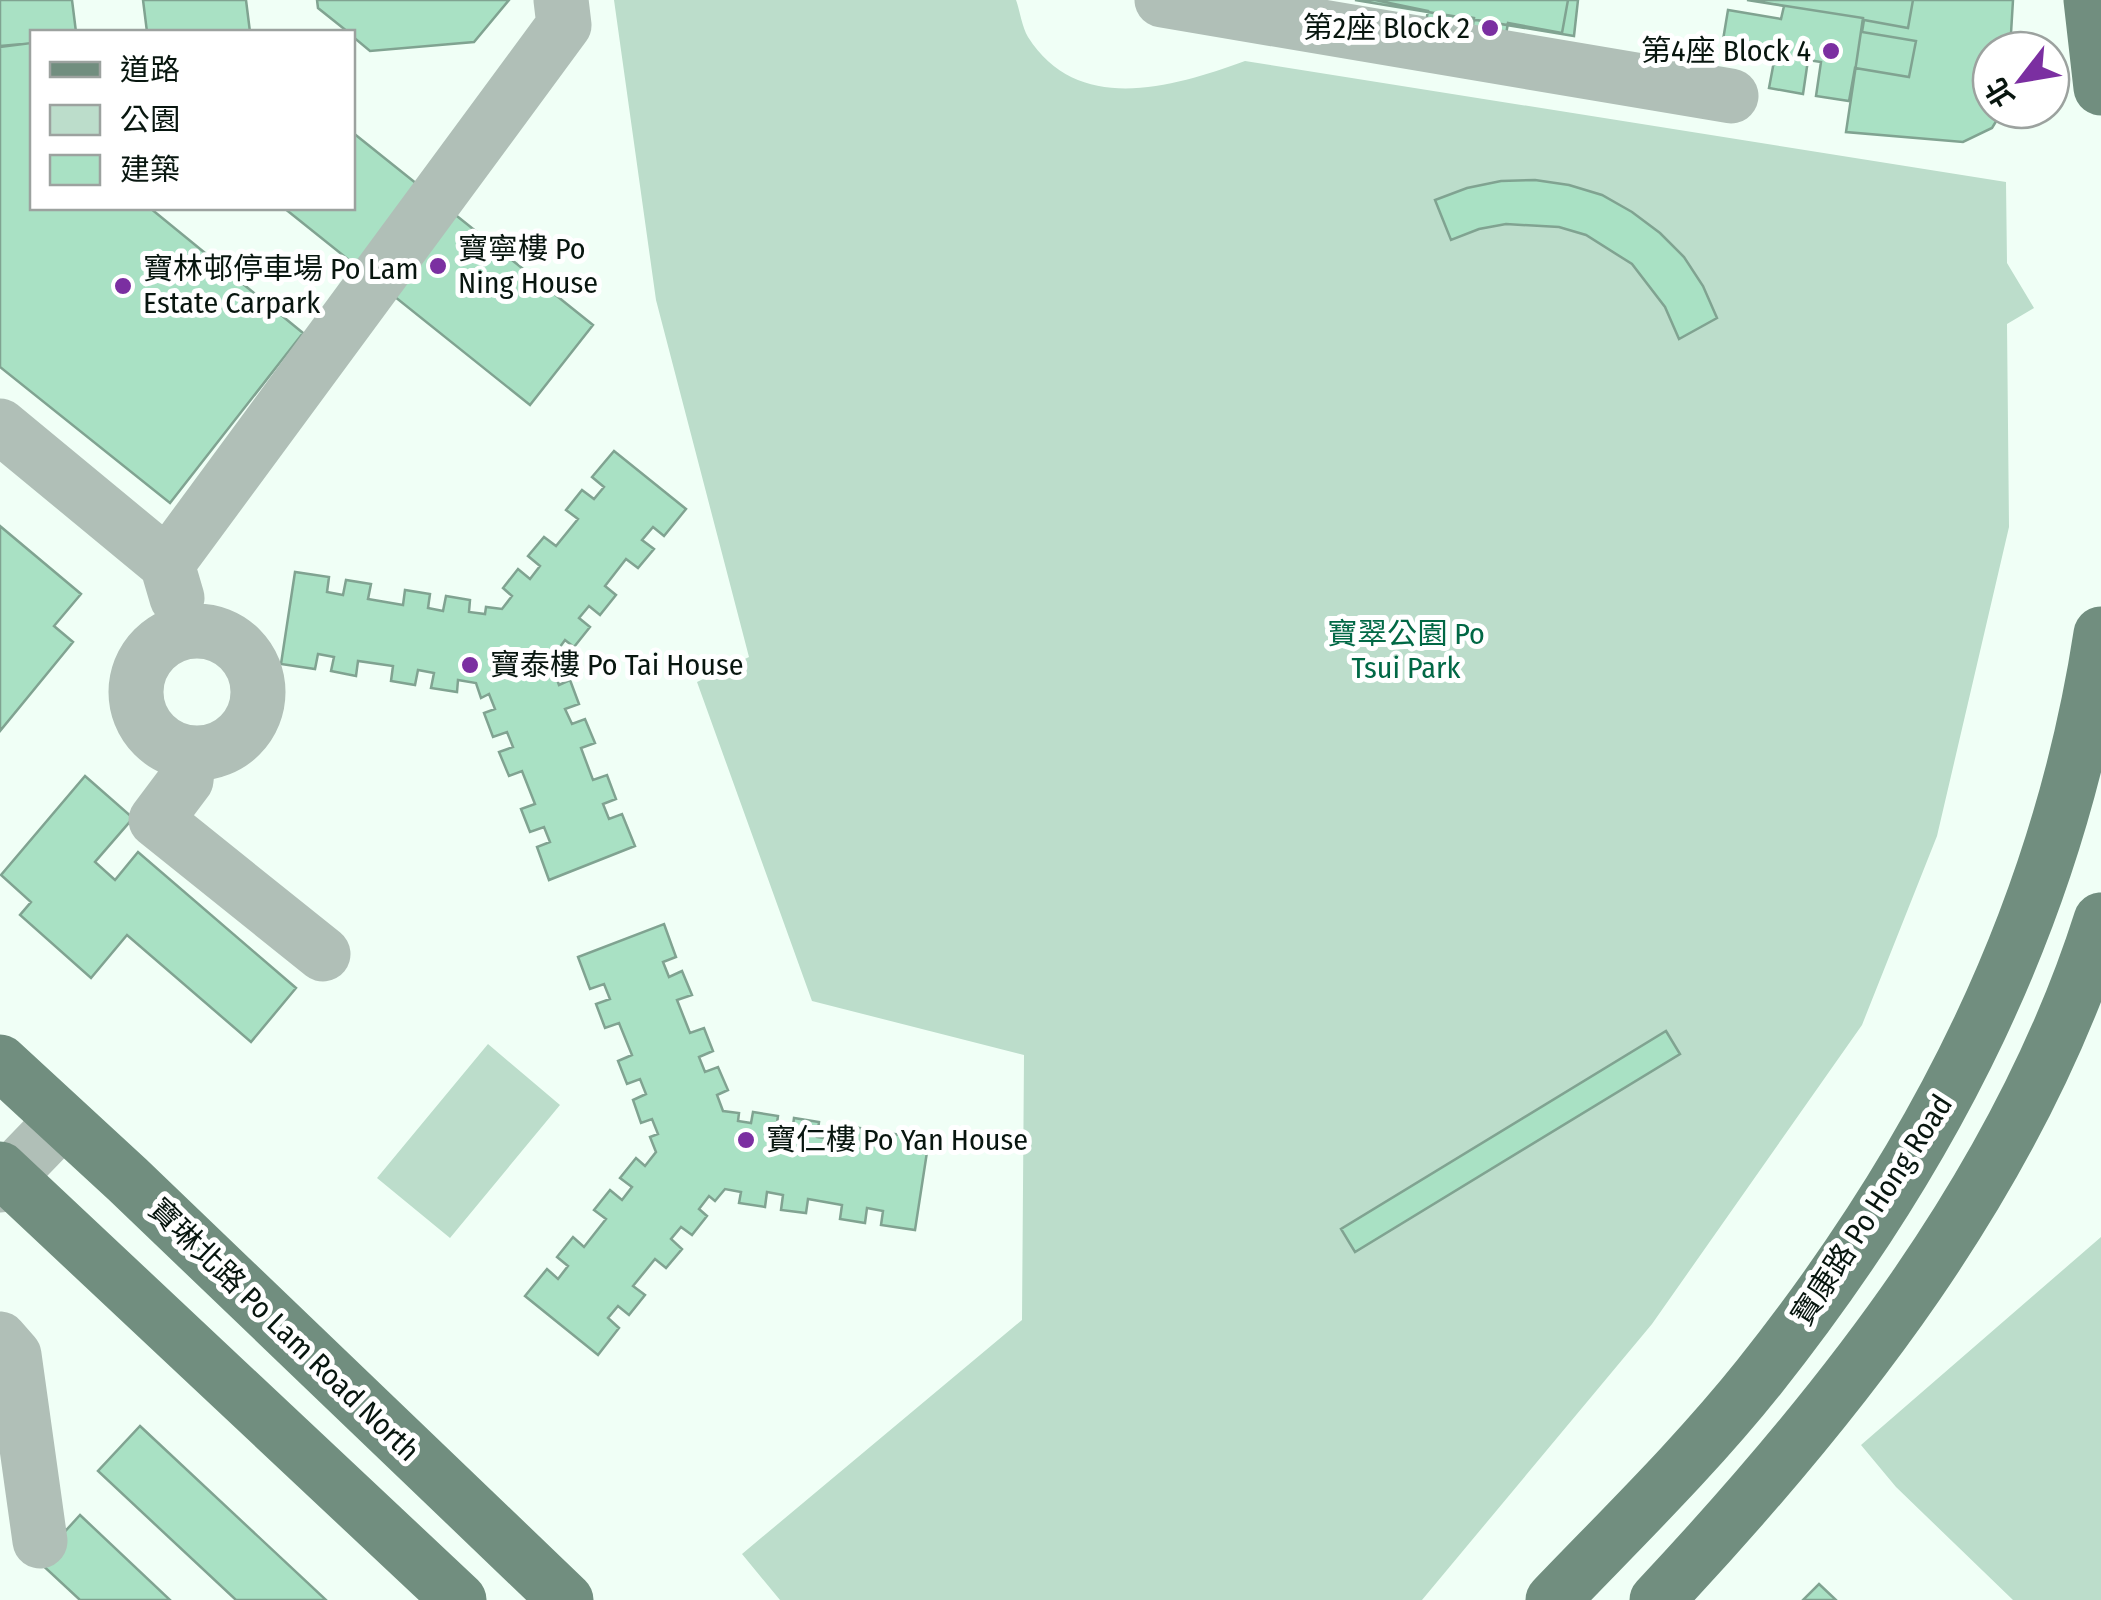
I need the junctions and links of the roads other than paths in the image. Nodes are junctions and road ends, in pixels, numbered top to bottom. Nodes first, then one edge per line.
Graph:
1 (561, 0) edge
2 (1162, 0) edge
3 (2091, 0) edge
4 (2101, 88) edge
5 (1732, 96) dead end
6 (0, 426) edge
7 (167, 564) junction
8 (186, 631) junction
9 (2101, 634) edge
10 (189, 754) junction
11 (2101, 920) edge
12 (323, 954) dead end
13 (0, 1062) edge
14 (62, 1121) junction
15 (3, 1177) edge
16 (0, 1338) edge
17 (40, 1541) dead end
18 (459, 1600) edge
19 (566, 1600) edge
20 (1553, 1600) edge
21 (1656, 1600) edge

1 - 7 lane
2 - 5 lane
3 - 4 main road
6 - 7 lane
7 - 8 lane
8 - 10 lane
8 - 10 lane
9 - 20 main road, 寶康路 Po Hong Road
10 - 12 lane
11 - 21 main road
13 - 14 main road, 寶琳北路 Po Lam Road North
14 - 15 lane
14 - 19 main road, 寶琳北路 Po Lam Road North
15 - 18 main road
16 - 17 lane

